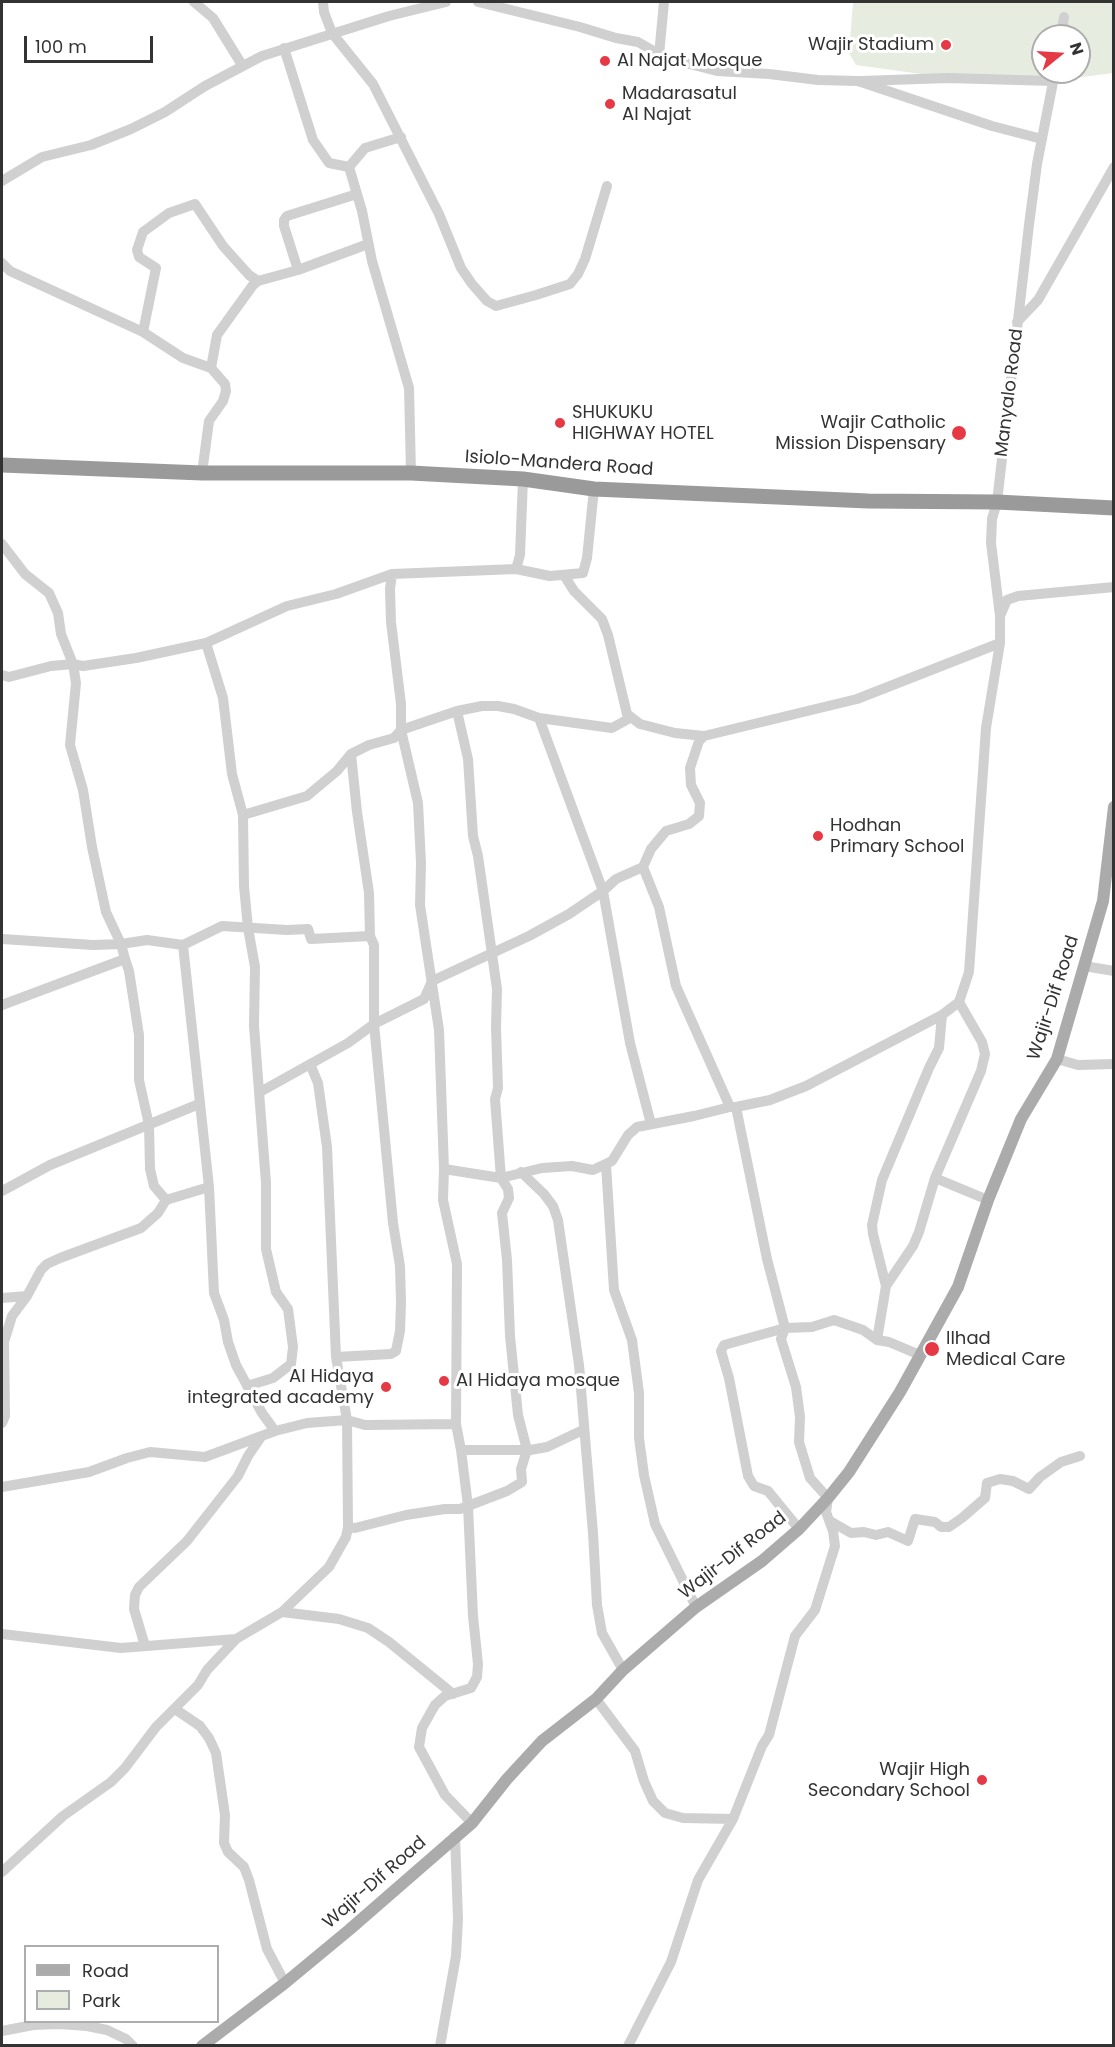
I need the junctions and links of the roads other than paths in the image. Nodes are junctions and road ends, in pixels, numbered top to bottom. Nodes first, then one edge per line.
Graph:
1 (194, 2) edge
2 (323, 2) edge
3 (446, 2) edge
4 (478, 2) edge
5 (664, 2) edge
6 (1064, 17) dead end
7 (1063, 24) edge
8 (332, 33) junction
9 (284, 48) junction
10 (659, 55) junction
11 (242, 65) junction
12 (1031, 77) edge
13 (858, 81) junction
14 (1053, 84) edge
15 (401, 137) junction
16 (1042, 139) junction
17 (349, 166) junction
18 (1113, 167) edge
19 (2, 181) edge
20 (607, 186) dead end
21 (357, 194) junction
22 (368, 244) junction
23 (2, 263) edge
24 (298, 270) junction
25 (258, 281) junction
26 (1017, 322) junction
27 (143, 332) junction
28 (211, 368) junction
29 (2, 468) edge
30 (411, 472) junction
31 (202, 473) junction
32 (523, 479) junction
33 (594, 489) junction
34 (998, 502) junction
35 (1113, 508) edge
36 (2, 544) edge
37 (516, 569) junction
38 (392, 574) junction
39 (564, 575) junction
40 (1113, 587) edge
41 (1000, 616) junction
42 (206, 643) junction
43 (1000, 643) junction
44 (73, 664) junction
45 (2, 675) edge
46 (457, 711) junction
47 (539, 718) junction
48 (630, 718) junction
49 (401, 730) junction
50 (704, 736) junction
51 (351, 754) junction
52 (1113, 807) edge
53 (243, 815) junction
54 (643, 867) junction
55 (603, 891) junction
56 (1108, 900) edge
57 (248, 928) junction
58 (370, 936) junction
59 (2, 939) edge
60 (121, 944) junction
61 (183, 945) junction
62 (492, 952) junction
63 (125, 959) junction
64 (1084, 966) junction
65 (1113, 971) edge
66 (432, 981) junction
67 (959, 1002) junction
68 (2, 1005) edge
69 (942, 1014) junction
70 (374, 1024) junction
71 (1057, 1059) junction
72 (310, 1064) junction
73 (1113, 1064) edge
74 (260, 1092) junction
75 (199, 1104) junction
76 (733, 1107) junction
77 (651, 1124) junction
78 (149, 1125) junction
79 (606, 1165) junction
80 (444, 1169) junction
81 (521, 1172) junction
82 (501, 1178) junction
83 (935, 1178) junction
84 (208, 1187) junction
85 (2, 1191) edge
86 (166, 1200) junction
87 (988, 1200) junction
88 (886, 1286) junction
89 (27, 1296) junction
90 (2, 1298) edge
91 (785, 1328) junction
92 (877, 1340) junction
93 (920, 1355) junction
94 (336, 1358) junction
95 (248, 1386) junction
96 (347, 1420) junction
97 (2, 1423) edge
98 (456, 1424) junction
99 (584, 1430) junction
100 (275, 1431) junction
101 (261, 1436) junction
102 (462, 1450) junction
103 (527, 1450) junction
104 (1080, 1456) dead end
105 (2, 1487) edge
106 (828, 1498) junction
107 (468, 1506) junction
108 (830, 1521) junction
109 (348, 1527) junction
110 (799, 1528) junction
111 (696, 1607) junction
112 (282, 1612) junction
113 (2, 1634) edge
114 (236, 1639) junction
115 (145, 1646) junction
116 (623, 1670) junction
117 (453, 1694) junction
118 (596, 1699) junction
119 (175, 1709) junction
120 (733, 1819) junction
121 (472, 1823) junction
122 (455, 1836) junction
123 (2, 1872) edge
124 (285, 1983) junction
125 (2, 2031) edge
126 (133, 2046) edge
127 (202, 2046) edge
128 (440, 2046) edge
129 (628, 2046) edge

1 - 11 street
2 - 8 street
3 - 8 street
4 - 10 street
5 - 10 street
6 - 7 street
8 - 9 street
8 - 15 street
9 - 11 street
9 - 17 street
10 - 13 street
11 - 19 street
12 - 13 street
13 - 16 street
14 - 16 street
15 - 17 street
15 - 20 street
16 - 26 street
17 - 21 street
18 - 26 street, Manyalo Road
21 - 22 street
21 - 24 street
22 - 24 street
22 - 30 street
23 - 27 street
24 - 25 street
25 - 27 street
25 - 28 street
26 - 34 street, Manyalo Road
27 - 28 street
28 - 31 street
29 - 31 highway, Isiolo-Mandera Road
30 - 31 highway, Isiolo-Mandera Road
30 - 32 highway, Isiolo-Mandera Road
32 - 33 highway, Isiolo-Mandera Road
32 - 37 street
33 - 34 highway, Isiolo-Mandera Road
33 - 39 street
34 - 35 highway, Isiolo-Mandera Road
34 - 41 street, Manyalo Road
36 - 44 street
37 - 38 street
37 - 39 street
38 - 42 street
38 - 49 street
39 - 48 street
40 - 41 street
41 - 43 street, Manyalo Road
42 - 44 street
42 - 53 street
43 - 50 street
43 - 67 street, Manyalo Road
44 - 45 street
44 - 60 street
46 - 47 street
46 - 49 street
46 - 62 street
47 - 48 street
47 - 55 street
48 - 50 street
49 - 51 street
49 - 66 street
50 - 54 street
51 - 53 street
51 - 58 street
52 - 56 main road, Wajir-Dif Road
53 - 57 street
54 - 55 street
54 - 76 street
55 - 62 street
55 - 77 street
56 - 64 main road, Wajir-Dif Road
57 - 58 street
57 - 61 street
57 - 74 street
58 - 70 street
59 - 60 street
60 - 61 street
60 - 63 street
61 - 75 street
62 - 66 street
62 - 82 street
63 - 68 street
63 - 78 street
64 - 65 street
64 - 71 main road, Wajir-Dif Road
66 - 70 street
66 - 80 street
67 - 69 street
67 - 83 street
69 - 76 street
69 - 88 street
70 - 72 street
70 - 94 street
71 - 73 street
71 - 87 main road, Wajir-Dif Road
72 - 74 street
72 - 94 street
74 - 95 street
75 - 78 street
75 - 84 street
76 - 77 street
76 - 91 street
77 - 79 street
78 - 85 street
78 - 86 street
79 - 81 street
79 - 111 street
80 - 82 street
80 - 98 street
81 - 82 street
81 - 99 street
82 - 103 street
83 - 87 street
83 - 88 street
84 - 86 street
84 - 95 street
86 - 89 street
87 - 93 main road, Wajir-Dif Road
88 - 92 street
89 - 90 street
89 - 97 street
91 - 92 street
91 - 106 street
91 - 110 street
92 - 93 street
93 - 106 main road, Wajir-Dif Road
94 - 96 street
95 - 100 street
96 - 98 street
96 - 100 street
96 - 109 street
98 - 102 street
99 - 103 street
99 - 116 street
100 - 101 street
101 - 105 street
101 - 115 street
102 - 103 street
102 - 107 street
103 - 107 street
104 - 108 street
106 - 108 street
106 - 110 main road, Wajir-Dif Road
107 - 109 street
107 - 117 street
108 - 120 street
109 - 112 street
110 - 111 main road, Wajir-Dif Road
111 - 116 main road, Wajir-Dif Road
112 - 114 street
112 - 117 street
113 - 115 street
114 - 115 street
114 - 119 street
116 - 118 main road, Wajir-Dif Road
117 - 121 street
118 - 120 street
118 - 121 main road, Wajir-Dif Road
119 - 123 street
119 - 124 street
120 - 129 street
121 - 122 main road, Wajir-Dif Road
122 - 124 main road, Wajir-Dif Road
122 - 128 street
124 - 127 main road, Wajir-Dif Road
125 - 126 street

